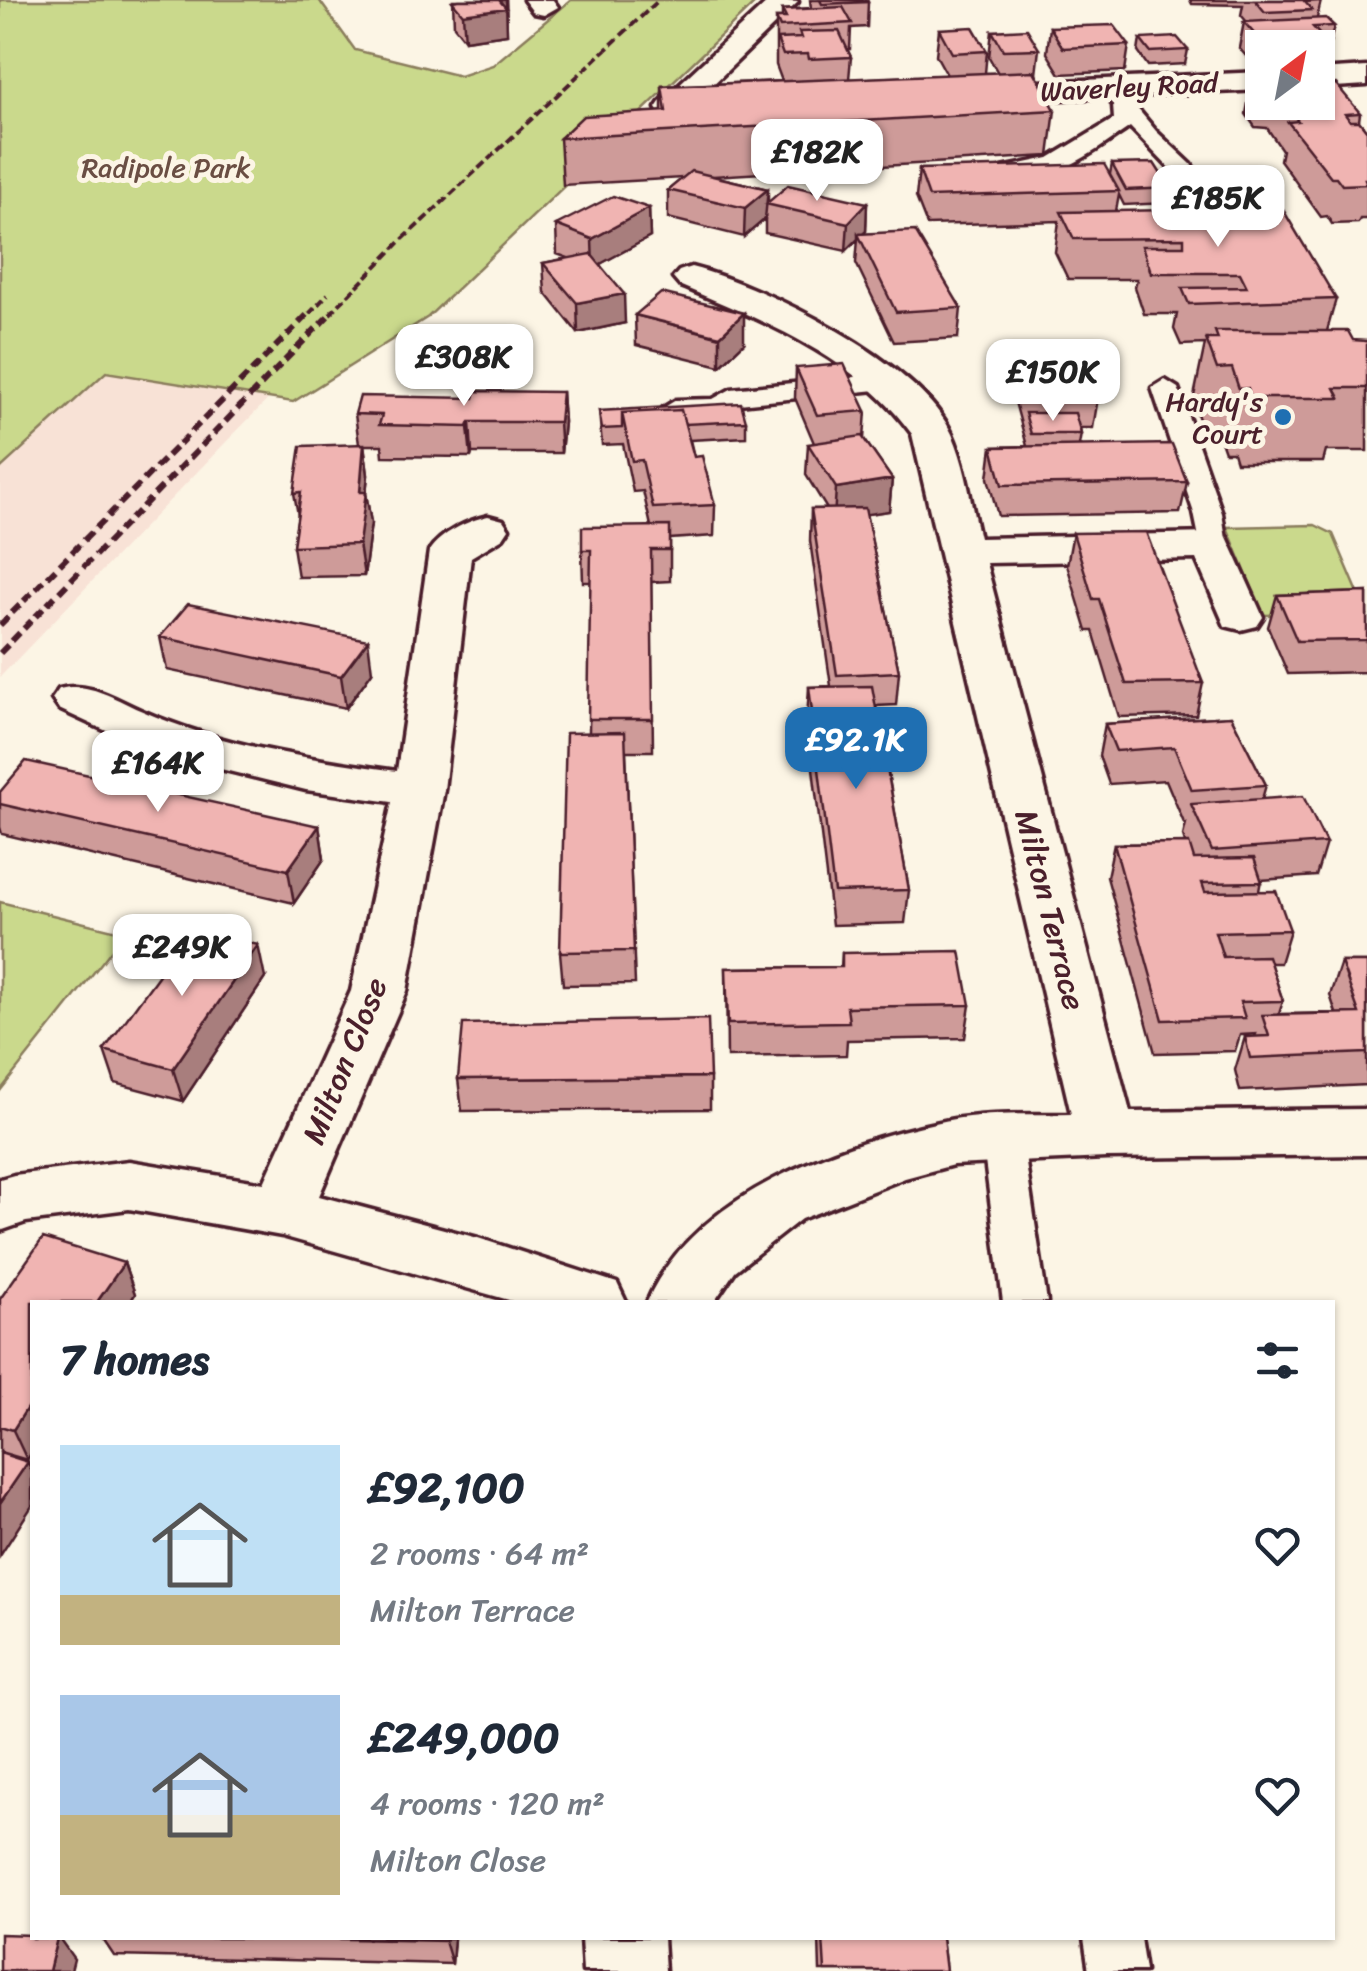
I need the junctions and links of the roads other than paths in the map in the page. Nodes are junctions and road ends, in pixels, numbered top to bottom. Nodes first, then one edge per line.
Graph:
1 (784, 2) edge
2 (1367, 76) edge
3 (1335, 77) edge
4 (1245, 83) edge
5 (930, 96) edge
6 (1117, 96) junction
7 (750, 104) edge
8 (1183, 169) dead end
9 (982, 174) edge
10 (692, 278) dead end
11 (887, 382) junction
12 (1165, 388) dead end
13 (649, 409) edge
14 (488, 529) dead end
15 (1212, 546) junction
16 (961, 550) junction
17 (1241, 617) dead end
18 (76, 699) dead end
19 (418, 790) junction
20 (1367, 1132) edge
21 (1106, 1135) junction
22 (1002, 1137) junction
23 (0, 1206) edge
24 (282, 1211) junction
25 (588, 1300) edge
26 (680, 1300) edge
27 (1025, 1300) edge
28 (622, 1940) edge
29 (1112, 1940) edge
30 (624, 1971) edge
31 (1117, 1971) edge

1 - 7 street
2 - 3 street
4 - 6 street, Waverley Road
5 - 6 street, Waverley Road
6 - 8 lane
6 - 9 lane
10 - 11 street
11 - 13 lane
11 - 16 street, Milton Terrace
12 - 15 lane
14 - 19 street, Milton Close
15 - 16 street
15 - 17 street
16 - 21 street, Milton Terrace
18 - 19 street
19 - 24 street, Milton Close
20 - 21 street
21 - 22 street
22 - 26 street
22 - 27 lane
23 - 24 street
24 - 25 street
28 - 30 street
29 - 31 lane

